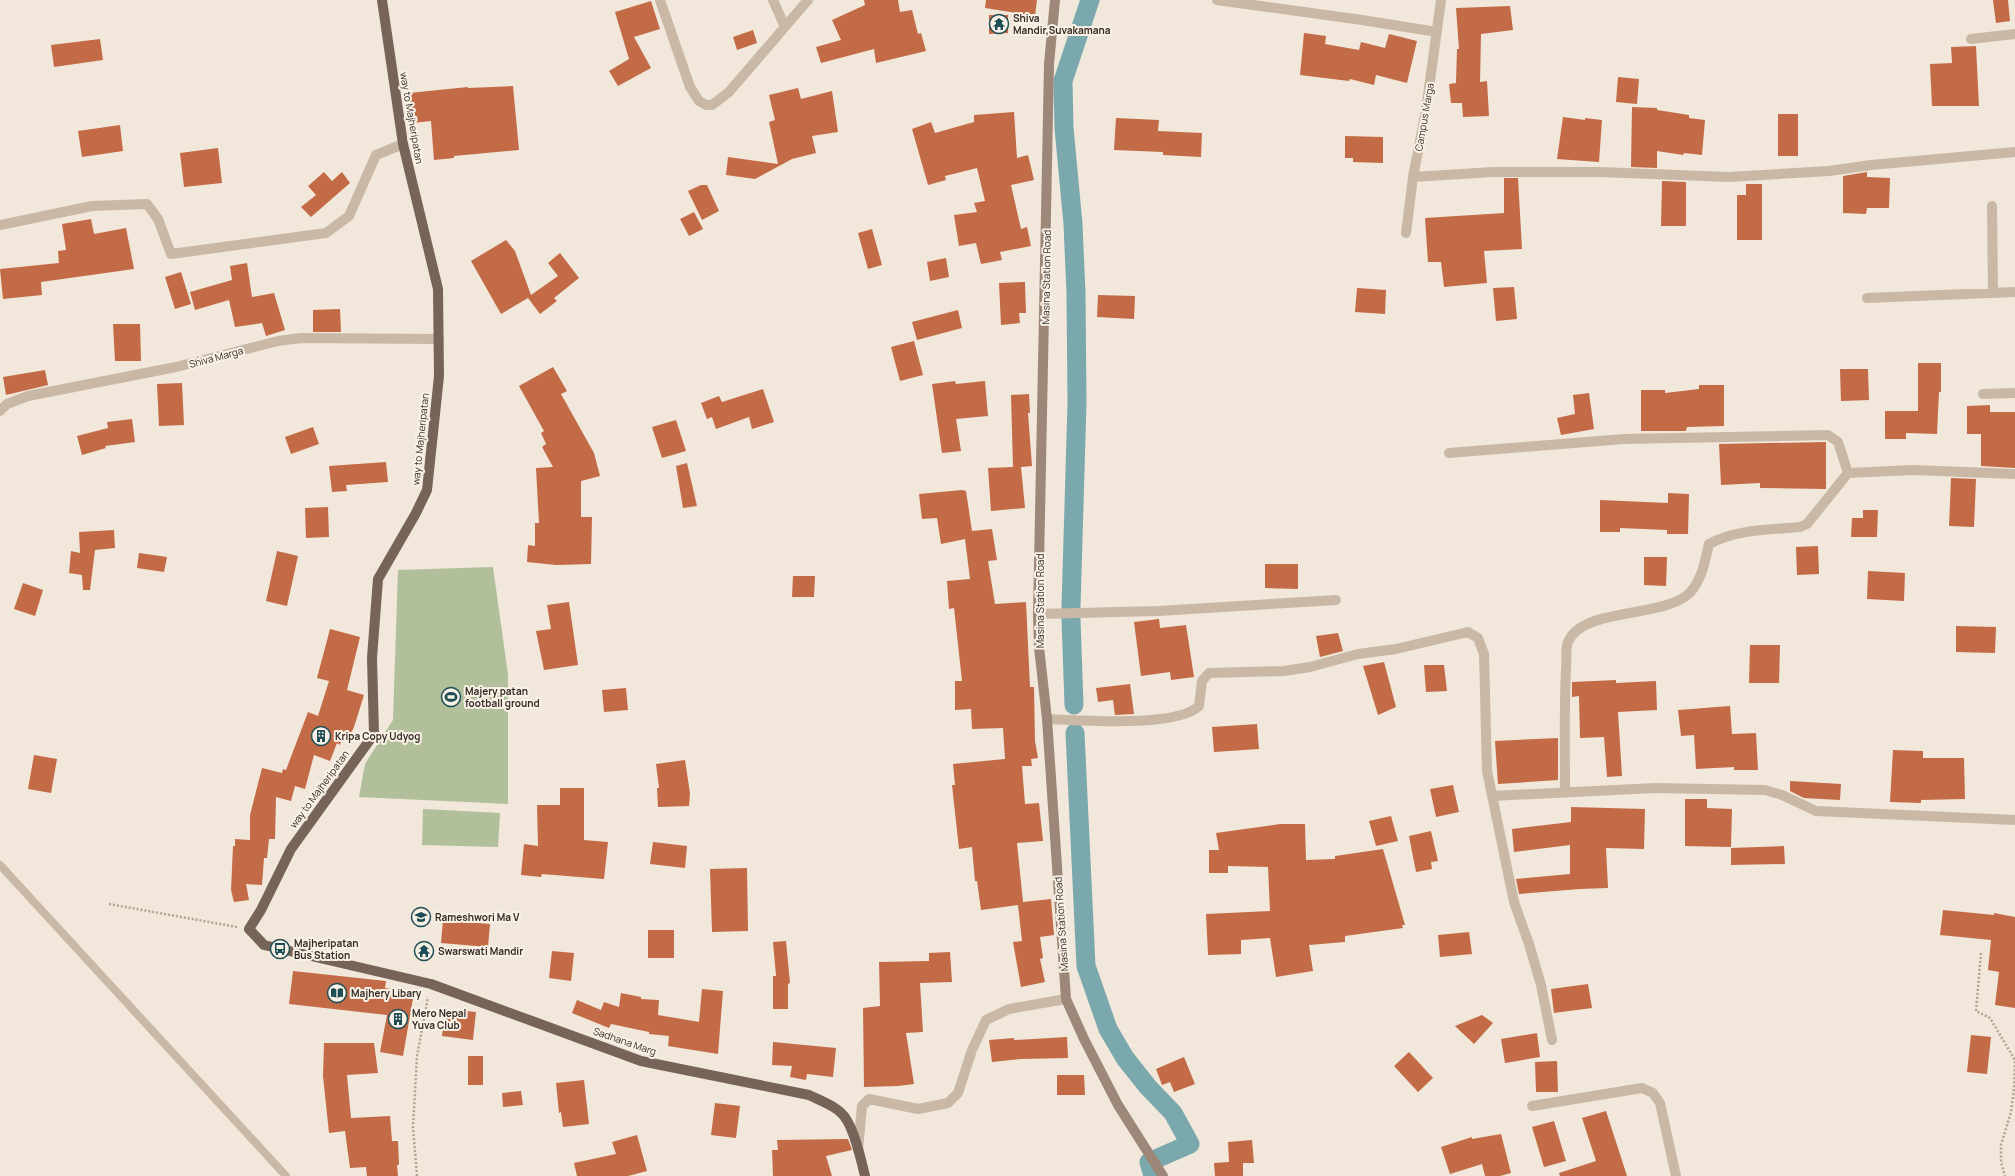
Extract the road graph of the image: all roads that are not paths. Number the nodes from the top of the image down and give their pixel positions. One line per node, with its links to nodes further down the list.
1 (382, 0): 12 (main road, way to Majheripatan)
2 (660, 0): 8 (street)
3 (773, 0): 8 (street)
4 (808, 0): 8 (street)
5 (1056, 0): 29 (street, Masina Station Road)
6 (1217, 0): 9 (street)
7 (1441, 0): 9 (street, Campus Marga)
8 (785, 27)
9 (1437, 32): 14 (street, Campus Marga)
10 (2015, 34): 11 (street)
11 (1971, 39)
12 (403, 144): 16 (street); 21 (main road, way to Majheripatan)
13 (2015, 152): 14 (street)
14 (1413, 177): 17 (street, Campus Marga)
15 (1992, 206): 19 (street)
16 (0, 225)
17 (1406, 233)
18 (2015, 292): 19 (street)
19 (1993, 293): 20 (street)
20 (1867, 298)
21 (439, 339): 24 (street, Shiva Marga); 35 (main road, way to Majheripatan)
22 (2015, 393): 23 (street)
23 (1983, 394)
24 (0, 412)
25 (1449, 453): 26 (street)
26 (1848, 473): 27 (street); 31 (street)
27 (2015, 474)
28 (1336, 600): 29 (street)
29 (1038, 614): 30 (street, Masina Station Road)
30 (1047, 719): 32 (street); 36 (street, Masina Station Road)
31 (1565, 791): 32 (street); 33 (street)
32 (1492, 796): 37 (street)
33 (2015, 820)
34 (0, 865): 40 (lane)
35 (338, 964): 39 (main road, Sadhana Marg)
36 (1066, 999): 39 (street); 42 (street, Masina Station Road)
37 (1552, 1040)
38 (1532, 1106): 43 (street)
39 (858, 1150): 41 (main road, Sadhana Marg)
40 (286, 1176)
41 (865, 1176)
42 (1163, 1176)
43 (1676, 1176)

